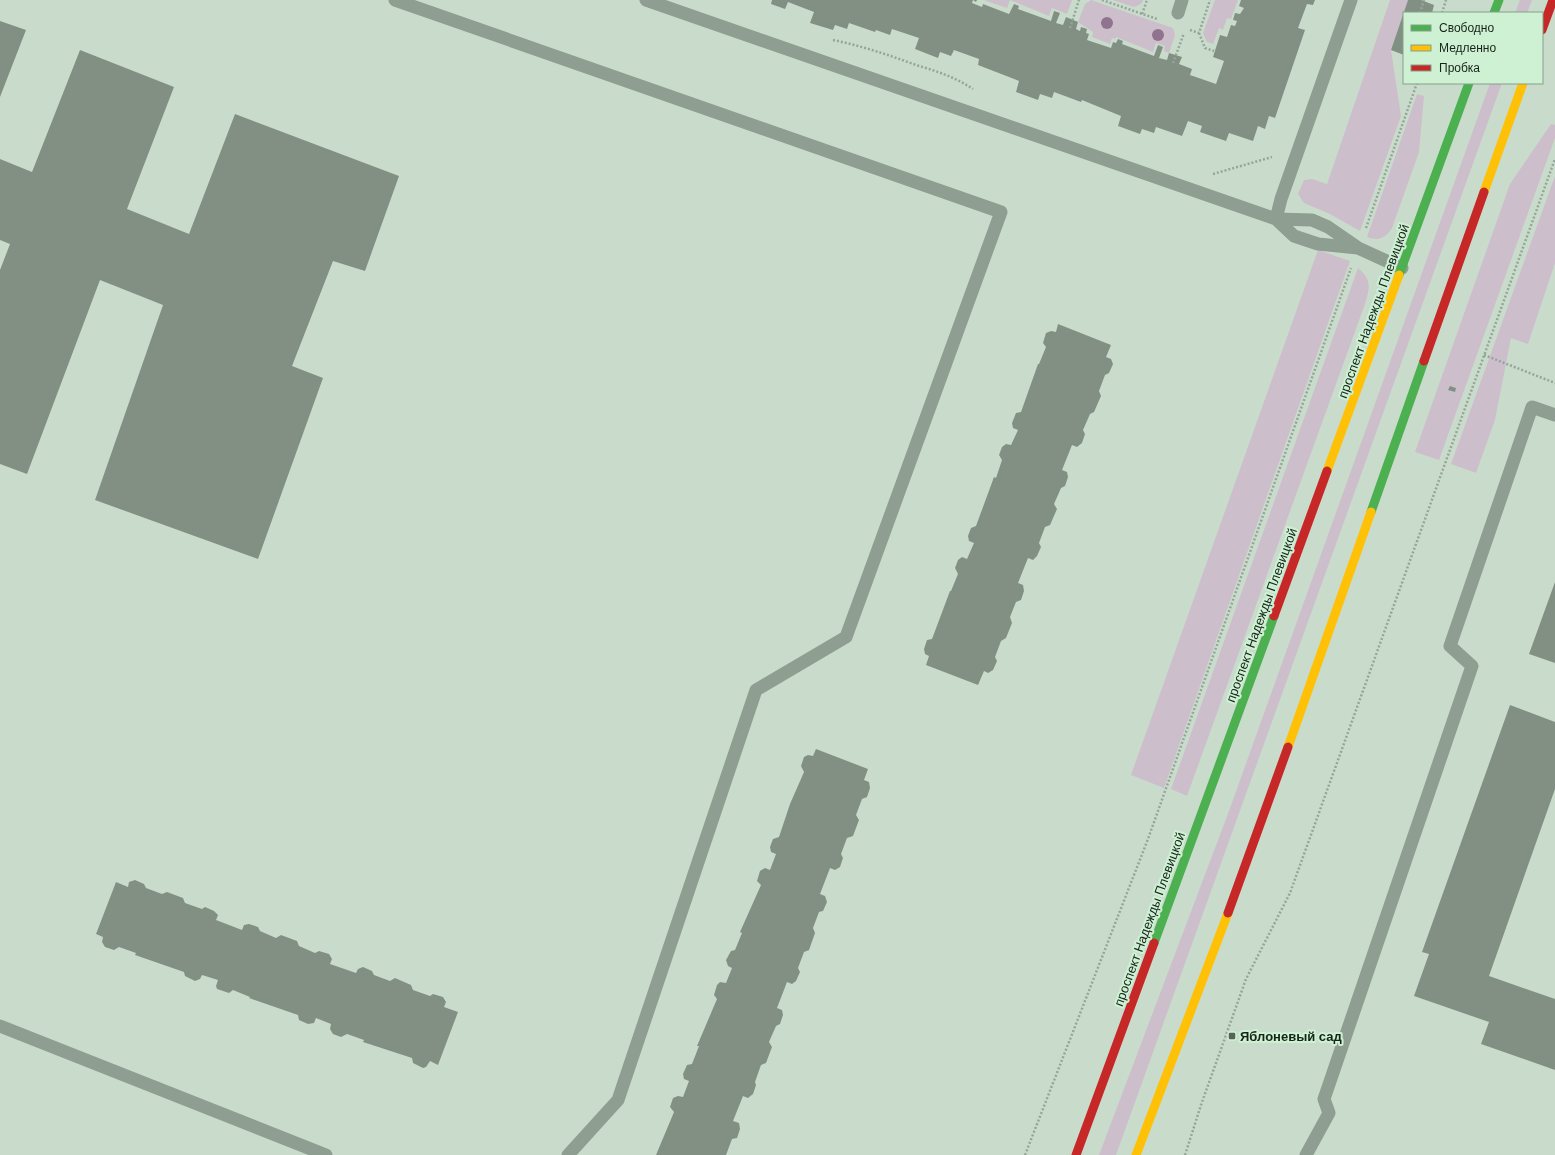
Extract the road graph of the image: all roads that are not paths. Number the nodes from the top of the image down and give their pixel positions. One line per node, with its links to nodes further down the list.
1 (395, 0): 18 (lane)
2 (646, 0): 12 (lane)
3 (1182, 0): 8 (lane)
4 (1351, 0): 12 (lane)
5 (1499, 0): 7 (main road)
6 (1552, 0): 9 (main road)
7 (1494, 12)
8 (1178, 13)
9 (1543, 27)
10 (1469, 84): 14 (main road, проспект Надежды Плевицкой)
11 (1523, 84): 20 (main road)
12 (1276, 219): 13 (lane); 13 (lane)
13 (1358, 248): 14 (lane)
14 (1402, 268): 19 (main road, проспект Надежды Плевицкой)
15 (1555, 415): 21 (lane)
16 (0, 1026): 17 (lane)
17 (326, 1155)
18 (568, 1155)
19 (1076, 1155)
20 (1136, 1155)
21 (1306, 1155)

